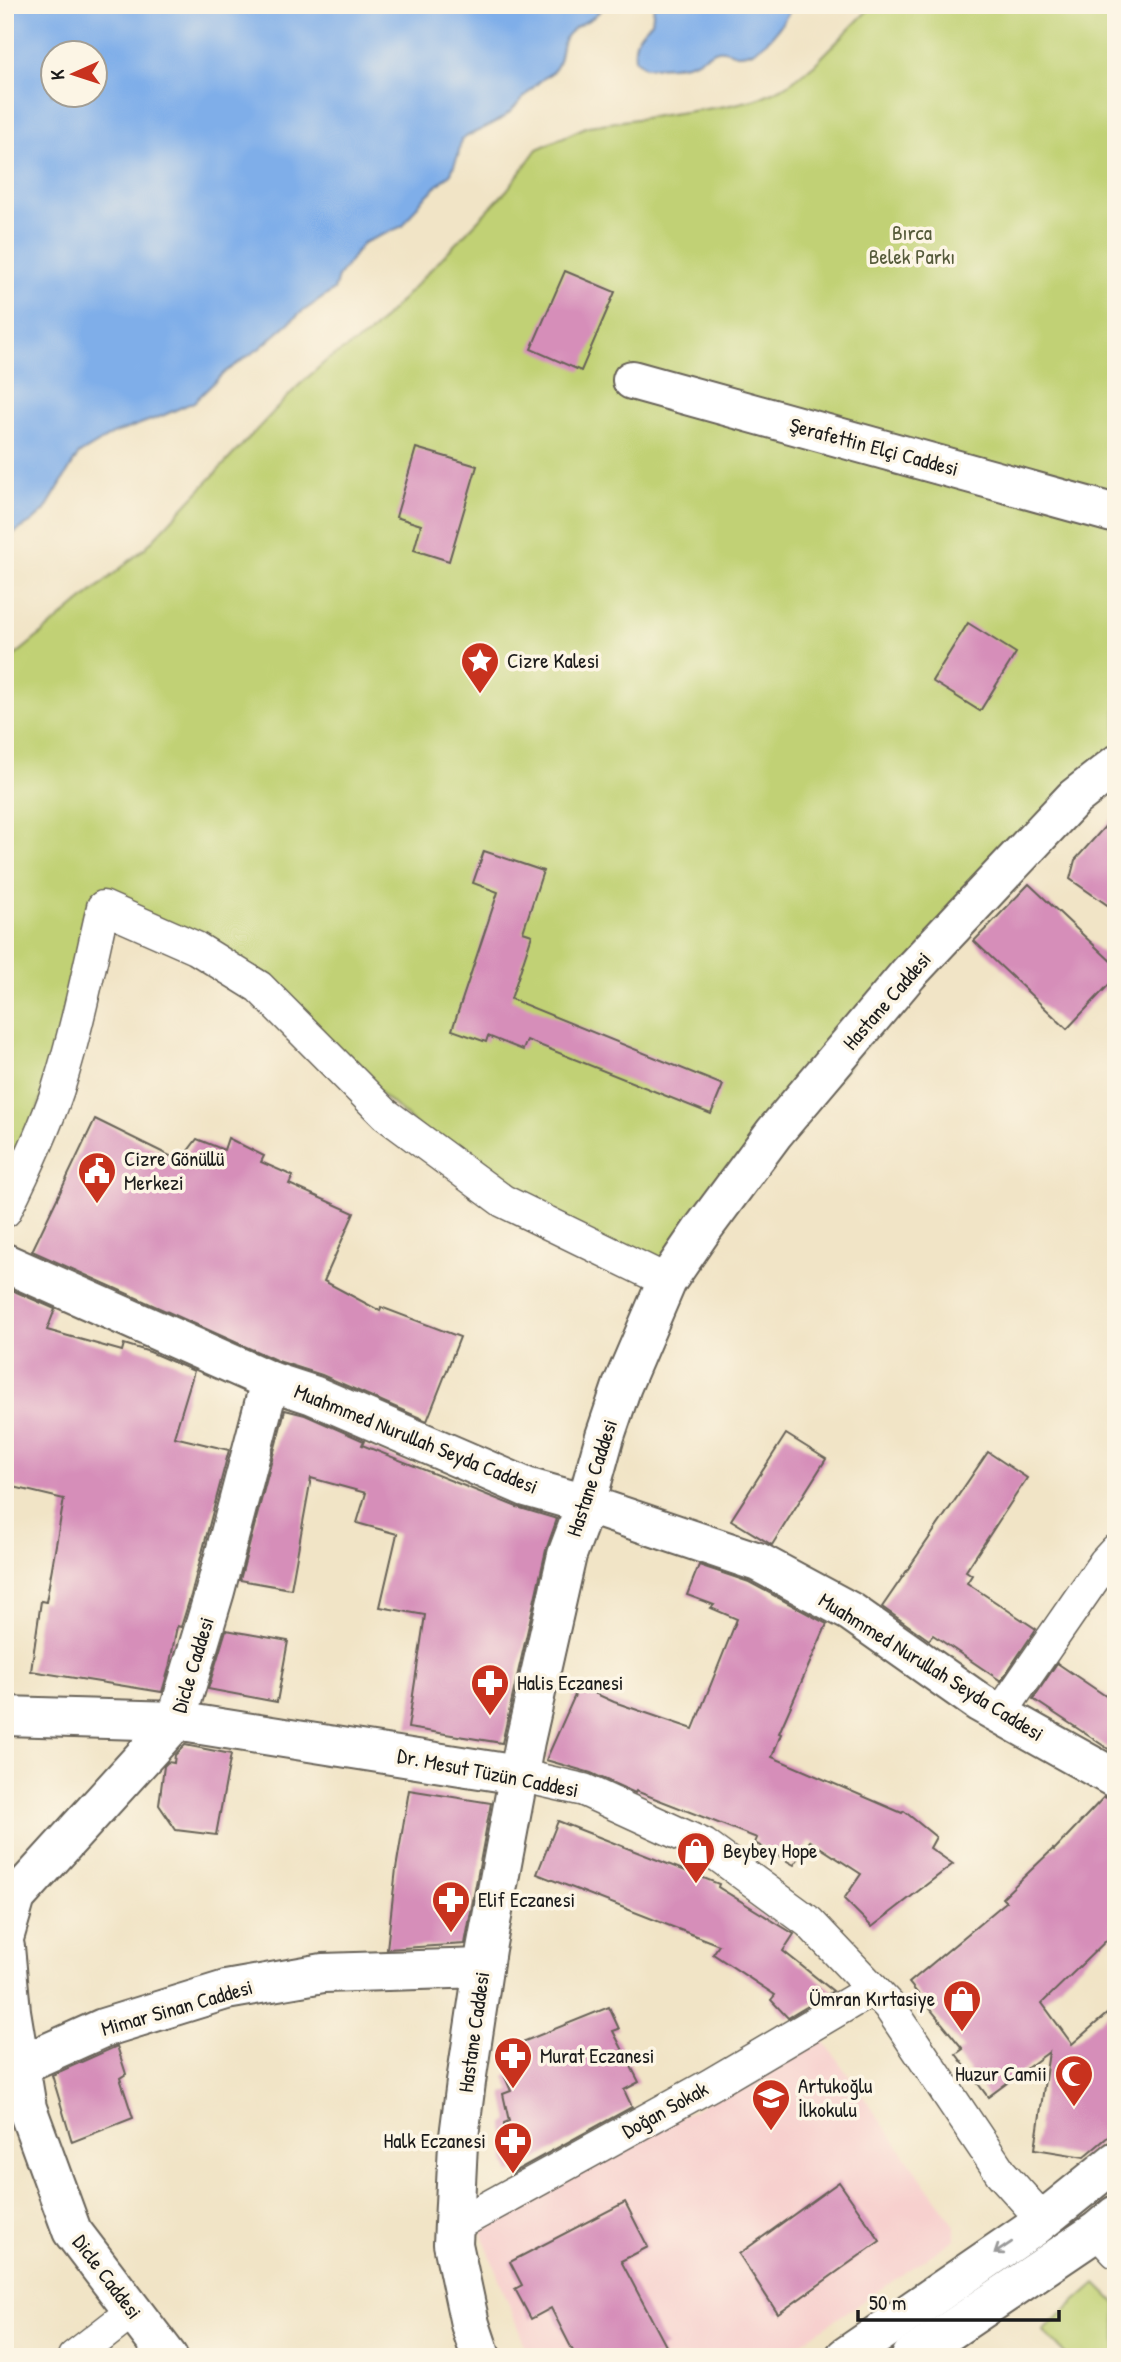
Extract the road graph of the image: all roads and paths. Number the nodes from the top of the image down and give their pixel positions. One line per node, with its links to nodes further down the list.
1 (632, 380): 2 (street, Şerafettin Elçi Caddesi)
2 (1116, 514)
3 (1116, 765): 6 (street, Hastane Caddesi)
4 (5, 1211): 6 (street)
5 (5, 1263): 7 (street, Muahmmed Nurullah Seyda Caddesi)
6 (667, 1281): 8 (street, Hastane Caddesi)
7 (270, 1381): 8 (street, Muahmmed Nurullah Seyda Caddesi); 12 (street, Dicle Caddesi)
8 (586, 1504): 10 (street, Muahmmed Nurullah Seyda Caddesi); 13 (street, Hastane Caddesi)
9 (1116, 1550): 10 (street)
10 (1000, 1714): 14 (street, Muahmmed Nurullah Seyda Caddesi)
11 (5, 1716): 12 (street, Dr. Mesut Tüzün Caddesi)
12 (176, 1721): 13 (street, Dr. Mesut Tüzün Caddesi); 15 (street, Dicle Caddesi)
13 (518, 1775): 17 (street, Hastane Caddesi); 18 (street, Dr. Mesut Tüzün Caddesi)
14 (1116, 1779)
15 (5, 1935)
16 (5, 1947): 19 (street, Dicle Caddesi)
17 (483, 1968): 19 (street, Mimar Sinan Caddesi); 22 (street, Hastane Caddesi)
18 (873, 1989): 21 (street, Dr. Mesut Tüzün Caddesi); 22 (street, Doğan Sokak)
19 (12, 2069): 24 (street, Dicle Caddesi)
20 (1116, 2161): 21 (street)
21 (1043, 2220): 23 (street); 28 (street, one-way to 28)
22 (454, 2226): 27 (street, Hastane Caddesi)
23 (1109, 2233): 29 (street)
24 (132, 2312): 25 (street); 26 (street, Dicle Caddesi)
25 (74, 2357)
26 (168, 2357)
27 (481, 2357)
28 (845, 2357)
29 (911, 2357)

